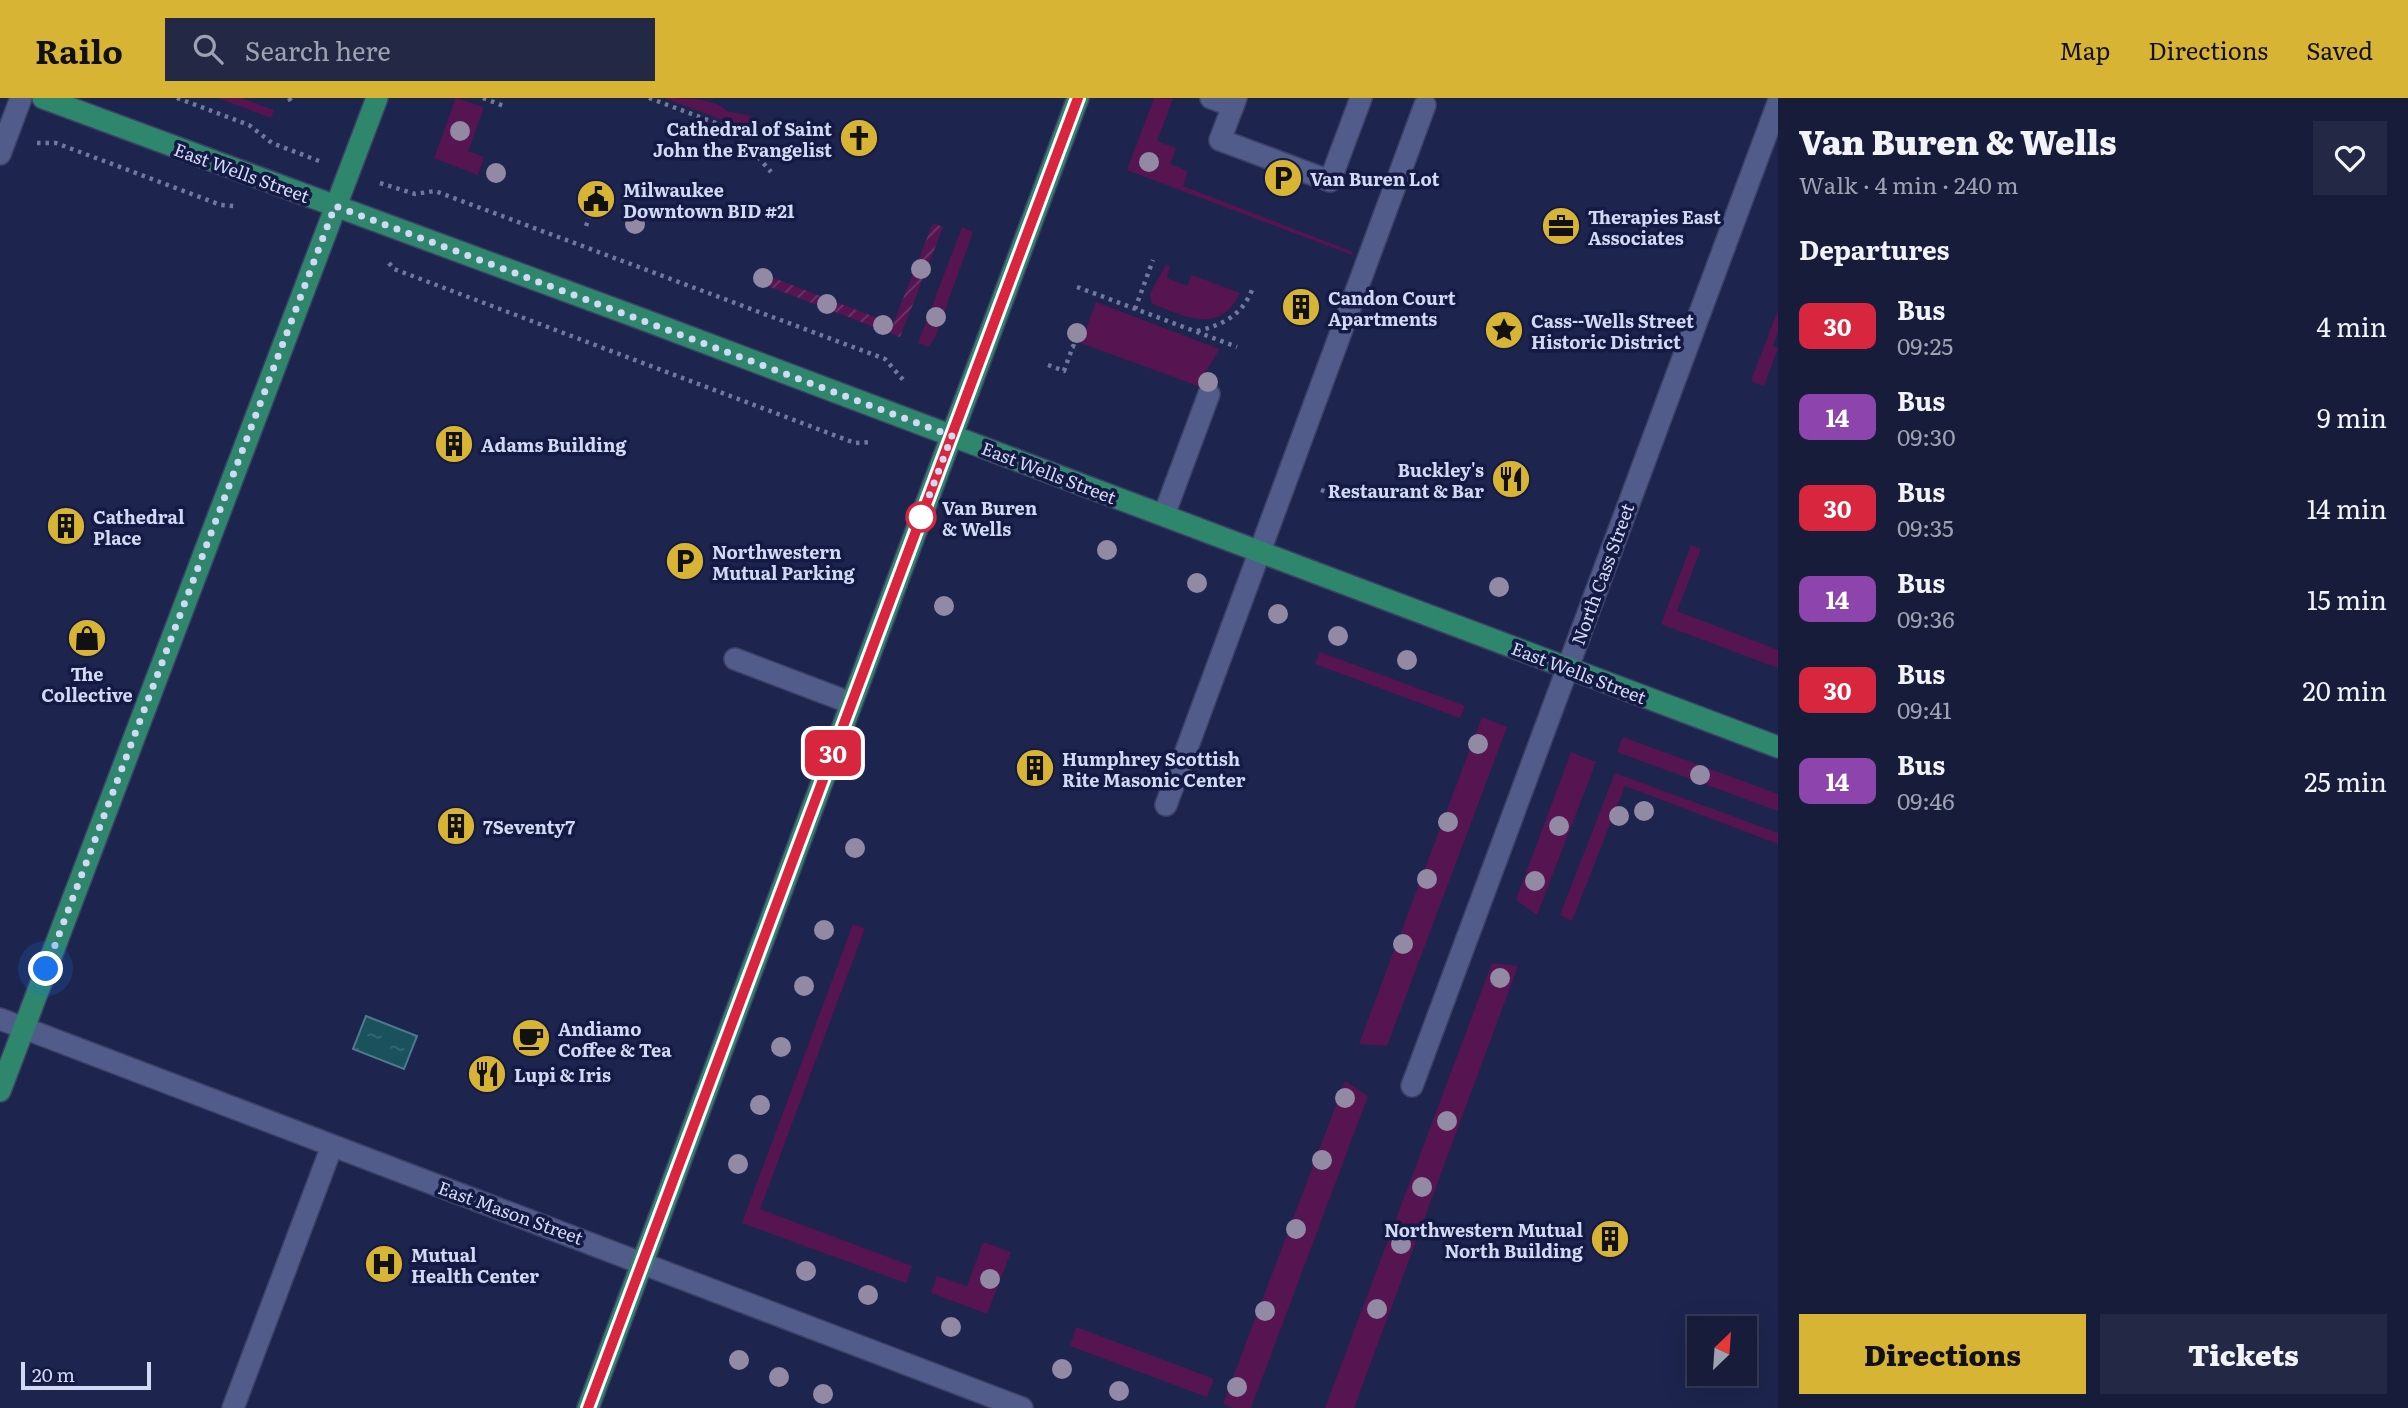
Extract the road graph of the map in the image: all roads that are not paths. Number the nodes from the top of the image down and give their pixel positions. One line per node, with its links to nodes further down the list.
1 (21, 98): 10 (street)
2 (43, 98): 11 (main road, East Wells Street)
3 (377, 98): 11 (main road)
4 (1078, 98): 13 (main road)
5 (1212, 98): 7 (street)
6 (1362, 98): 7 (street)
7 (1235, 102)
8 (1778, 103): 17 (street, North Cass Street)
9 (1424, 104): 15 (street)
10 (0, 154)
11 (335, 206): 13 (main road, East Wells Street); 22 (main road)
12 (1209, 394): 14 (street)
13 (952, 436): 14 (main road, East Wells Street); 18 (main road)
14 (1164, 515): 15 (main road, East Wells Street)
15 (1258, 551): 17 (main road, East Wells Street); 20 (street)
16 (735, 659): 18 (street)
17 (1567, 668): 19 (main road, East Wells Street); 23 (street, North Cass Street)
18 (851, 703): 26 (main road)
19 (1778, 747)
20 (1166, 805)
21 (0, 1019): 22 (street, East Mason Street)
22 (24, 1028): 24 (main road); 25 (street, East Mason Street)
23 (1412, 1086)
24 (0, 1091)
25 (332, 1146): 26 (street, East Mason Street); 27 (street)
26 (643, 1263): 28 (main road); 29 (street, East Mason Street)
27 (233, 1408)
28 (588, 1408)
29 (1021, 1408)

